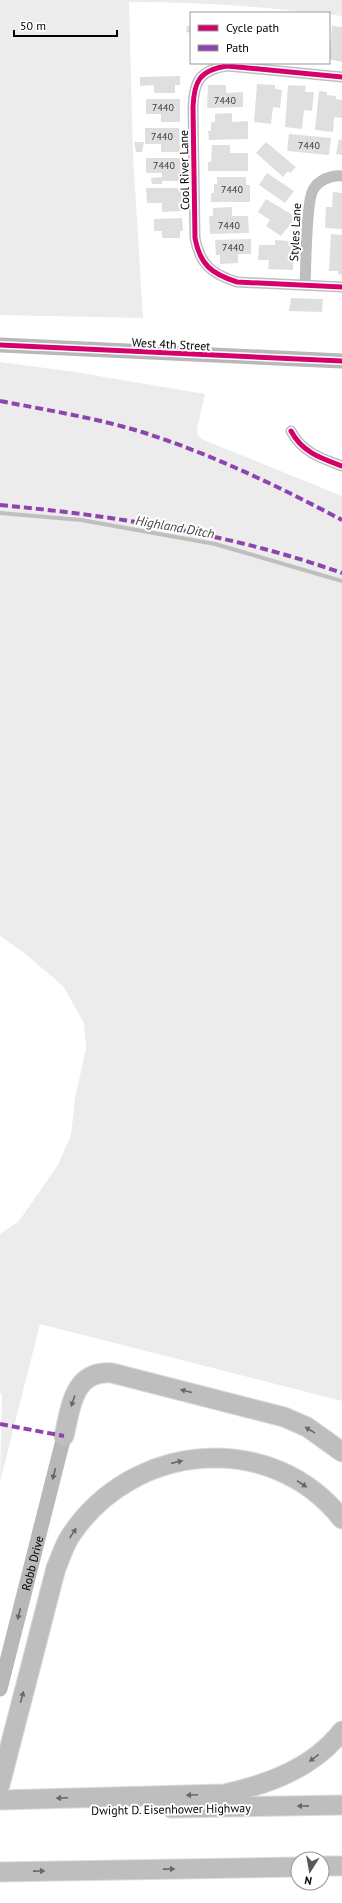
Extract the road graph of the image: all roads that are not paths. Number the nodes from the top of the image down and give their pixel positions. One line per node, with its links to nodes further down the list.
1 (342, 77): 3 (street, Cool River Lane)
2 (342, 176): 3 (street, Styles Lane)
3 (305, 285): 4 (street, Cool River Lane)
4 (342, 287)
5 (0, 345): 6 (main road, West 4th Street)
6 (342, 361)
7 (291, 431): 8 (street)
8 (342, 466)
9 (64, 1436): 10 (highway, one-way to 9); 12 (main road, Robb Drive, one-way to 12)
10 (342, 1452)
11 (342, 1519): 14 (highway, one-way to 11)
12 (0, 1689)
13 (342, 1731): 15 (highway, one-way to 15)
14 (0, 1785)
15 (0, 1800)
16 (342, 1805): 17 (highway, Dwight D. Eisenhower Highway, one-way to 17)
17 (0, 1813)
18 (330, 1866): 19 (highway)
19 (342, 1866)
20 (290, 1867): 21 (highway, one-way to 20)
21 (0, 1872)

